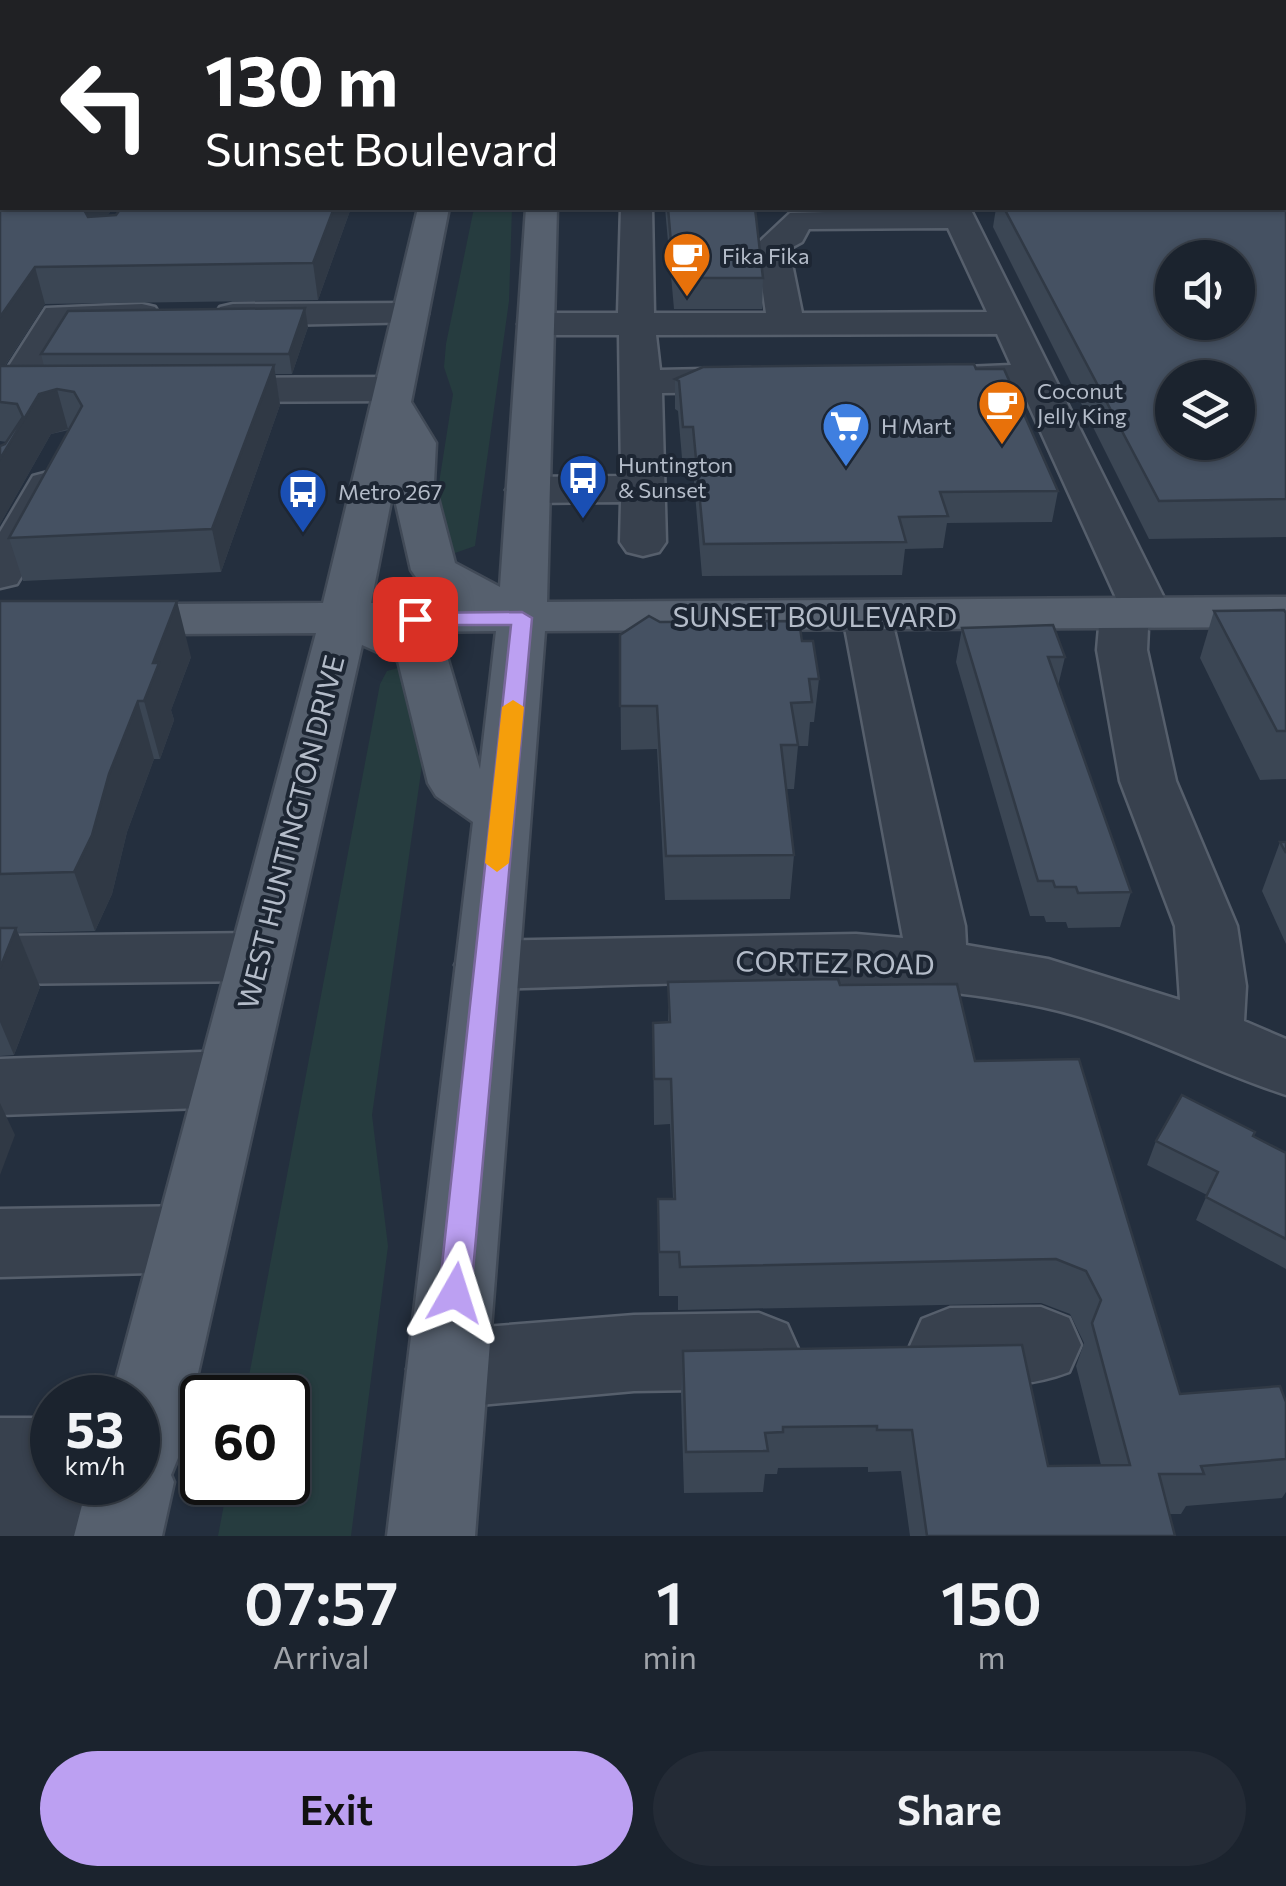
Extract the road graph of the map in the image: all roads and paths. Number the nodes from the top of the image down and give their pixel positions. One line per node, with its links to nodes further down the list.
1 (433, 210): 5 (main road, WEST HUNTINGTON DRIVE)
2 (542, 210): 8 (main road)
3 (636, 210): 9 (street)
4 (957, 212): 6 (street); 7 (street)
5 (404, 291): 15 (street); 16 (main road, WEST HUNTINGTON DRIVE)
6 (786, 323): 7 (street); 9 (street)
7 (1010, 323): 10 (street)
8 (536, 324): 9 (street); 19 (main road)
9 (637, 324): 13 (street)
10 (1036, 376): 11 (street); 23 (street)
11 (894, 378)
12 (780, 380): 13 (street)
13 (642, 382): 18 (street)
14 (167, 390): 16 (street)
15 (92, 391)
16 (393, 394): 25 (main road); 26 (main road, WEST HUNTINGTON DRIVE)
17 (70, 445): 21 (street)
18 (642, 489): 19 (street); 20 (street)
19 (528, 490): 25 (main road)
20 (642, 542)
21 (0, 574)
22 (1286, 612): 23 (main road, SUNSET BOULEVARD)
23 (1136, 615): 24 (main road, SUNSET BOULEVARD); 33 (street)
24 (867, 617): 25 (main road, SUNSET BOULEVARD); 31 (street)
25 (522, 618): 26 (main road, SUNSET BOULEVARD); 28 (main road)
26 (344, 619): 27 (main road, SUNSET BOULEVARD); 28 (main road); 29 (main road, WEST HUNTINGTON DRIVE)
27 (0, 620)
28 (502, 814): 32 (main road)
29 (260, 957): 30 (street); 35 (main road, WEST HUNTINGTON DRIVE)
30 (0, 960)
31 (935, 964): 32 (street, CORTEZ ROAD); 33 (street, CORTEZ ROAD)
32 (488, 965): 40 (main road)
33 (1210, 1035): 34 (street, CORTEZ ROAD)
34 (1286, 1068)
35 (230, 1079): 36 (street); 37 (main road, WEST HUNTINGTON DRIVE)
36 (0, 1087)
37 (191, 1240): 38 (street); 41 (main road, WEST HUNTINGTON DRIVE)
38 (0, 1243)
39 (1040, 1344): 40 (street)
40 (447, 1370): 46 (main road)
41 (158, 1375)
42 (0, 1460): 43 (street)
43 (30, 1460)
44 (83, 1505): 45 (street)
45 (0, 1518)
46 (431, 1536)

